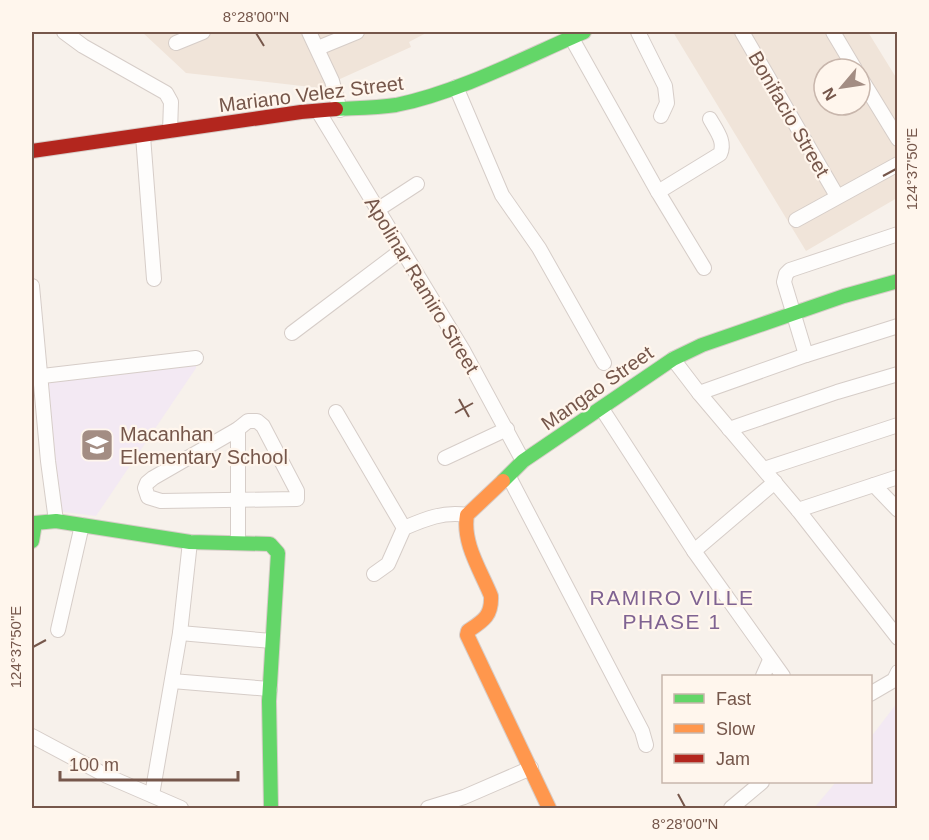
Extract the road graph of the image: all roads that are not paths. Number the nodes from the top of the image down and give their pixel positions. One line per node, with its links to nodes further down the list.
1 (64, 32): 18 (street)
2 (203, 32): 9 (street)
3 (309, 32): 10 (street)
4 (357, 32): 10 (street)
5 (638, 32): 16 (street)
6 (742, 32): 25 (street, Bonifacio Street)
7 (833, 32): 11 (street)
8 (576, 34): 12 (street, Mariano Velez Street); 24 (street)
9 (177, 43)
10 (318, 48): 14 (street)
11 (848, 57)
12 (456, 87): 14 (street, Mariano Velez Street); 40 (street)
13 (872, 97): 20 (street)
14 (340, 110): 15 (street, Mariano Velez Street)
15 (318, 111): 18 (street, Mariano Velez Street); 26 (street, Apolinar Ramiro Street)
16 (661, 117)
17 (710, 119): 24 (street)
18 (170, 131): 19 (street, Mariano Velez Street)
19 (143, 136): 21 (street, Mariano Velez Street); 31 (street)
20 (897, 139)
21 (32, 152)
22 (897, 164): 25 (street)
23 (417, 184): 26 (street)
24 (658, 192): 30 (street)
25 (837, 196): 27 (street)
26 (377, 210): 29 (street, Apolinar Ramiro Street)
27 (796, 220)
28 (897, 234): 34 (street)
29 (402, 250): 36 (street); 48 (street, Apolinar Ramiro Street)
30 (704, 268)
31 (154, 279)
32 (897, 280): 34 (street, Mangao Street)
33 (32, 286): 42 (street)
34 (793, 314): 37 (street); 39 (street, Mangao Street)
35 (897, 326): 37 (street)
36 (292, 333)
37 (806, 355): 43 (street)
38 (196, 358): 42 (street)
39 (673, 359): 43 (street); 44 (street, Mangao Street)
40 (604, 363)
41 (897, 374): 49 (street)
42 (36, 377): 61 (street)
43 (699, 393): 49 (street)
44 (602, 409): 51 (street, Mangao Street); 67 (street)
45 (336, 412): 63 (street)
46 (897, 425): 52 (street)
47 (238, 429): 57 (street); 57 (street); 57 (street)
48 (507, 429): 50 (street); 51 (street, Apolinar Ramiro Street)
49 (729, 429): 52 (street)
50 (445, 458)
51 (523, 461): 53 (street, Mangao Street)
52 (764, 469): 55 (street)
53 (509, 477): 60 (street, Mangao Street); 81 (street)
54 (897, 477): 56 (street)
55 (775, 482): 58 (street); 67 (street)
56 (874, 485): 58 (street); 59 (street)
57 (239, 500): 66 (street)
58 (798, 510): 71 (street)
59 (897, 510)
60 (467, 515): 63 (street); 82 (street)
61 (56, 521): 62 (street); 64 (street)
62 (82, 525): 65 (street); 69 (street)
63 (404, 528): 68 (street)
64 (32, 541)
65 (190, 542): 66 (street); 70 (street)
66 (238, 542): 72 (street)
67 (694, 551): 73 (street)
68 (374, 574)
69 (58, 630)
70 (180, 633): 72 (street); 77 (street)
71 (897, 638)
72 (272, 641): 78 (street)
73 (770, 660): 75 (street); 76 (street)
74 (897, 672): 79 (street)
75 (763, 675)
76 (782, 675)
77 (172, 681): 78 (street); 84 (street)
78 (270, 689): 86 (street)
79 (872, 693)
80 (32, 736): 84 (street)
81 (646, 745)
82 (531, 768): 87 (street); 88 (street)
83 (761, 783): 89 (street)
84 (152, 795): 85 (street)
85 (181, 808)
86 (271, 808)
87 (428, 808)
88 (549, 808)
89 (731, 808)

